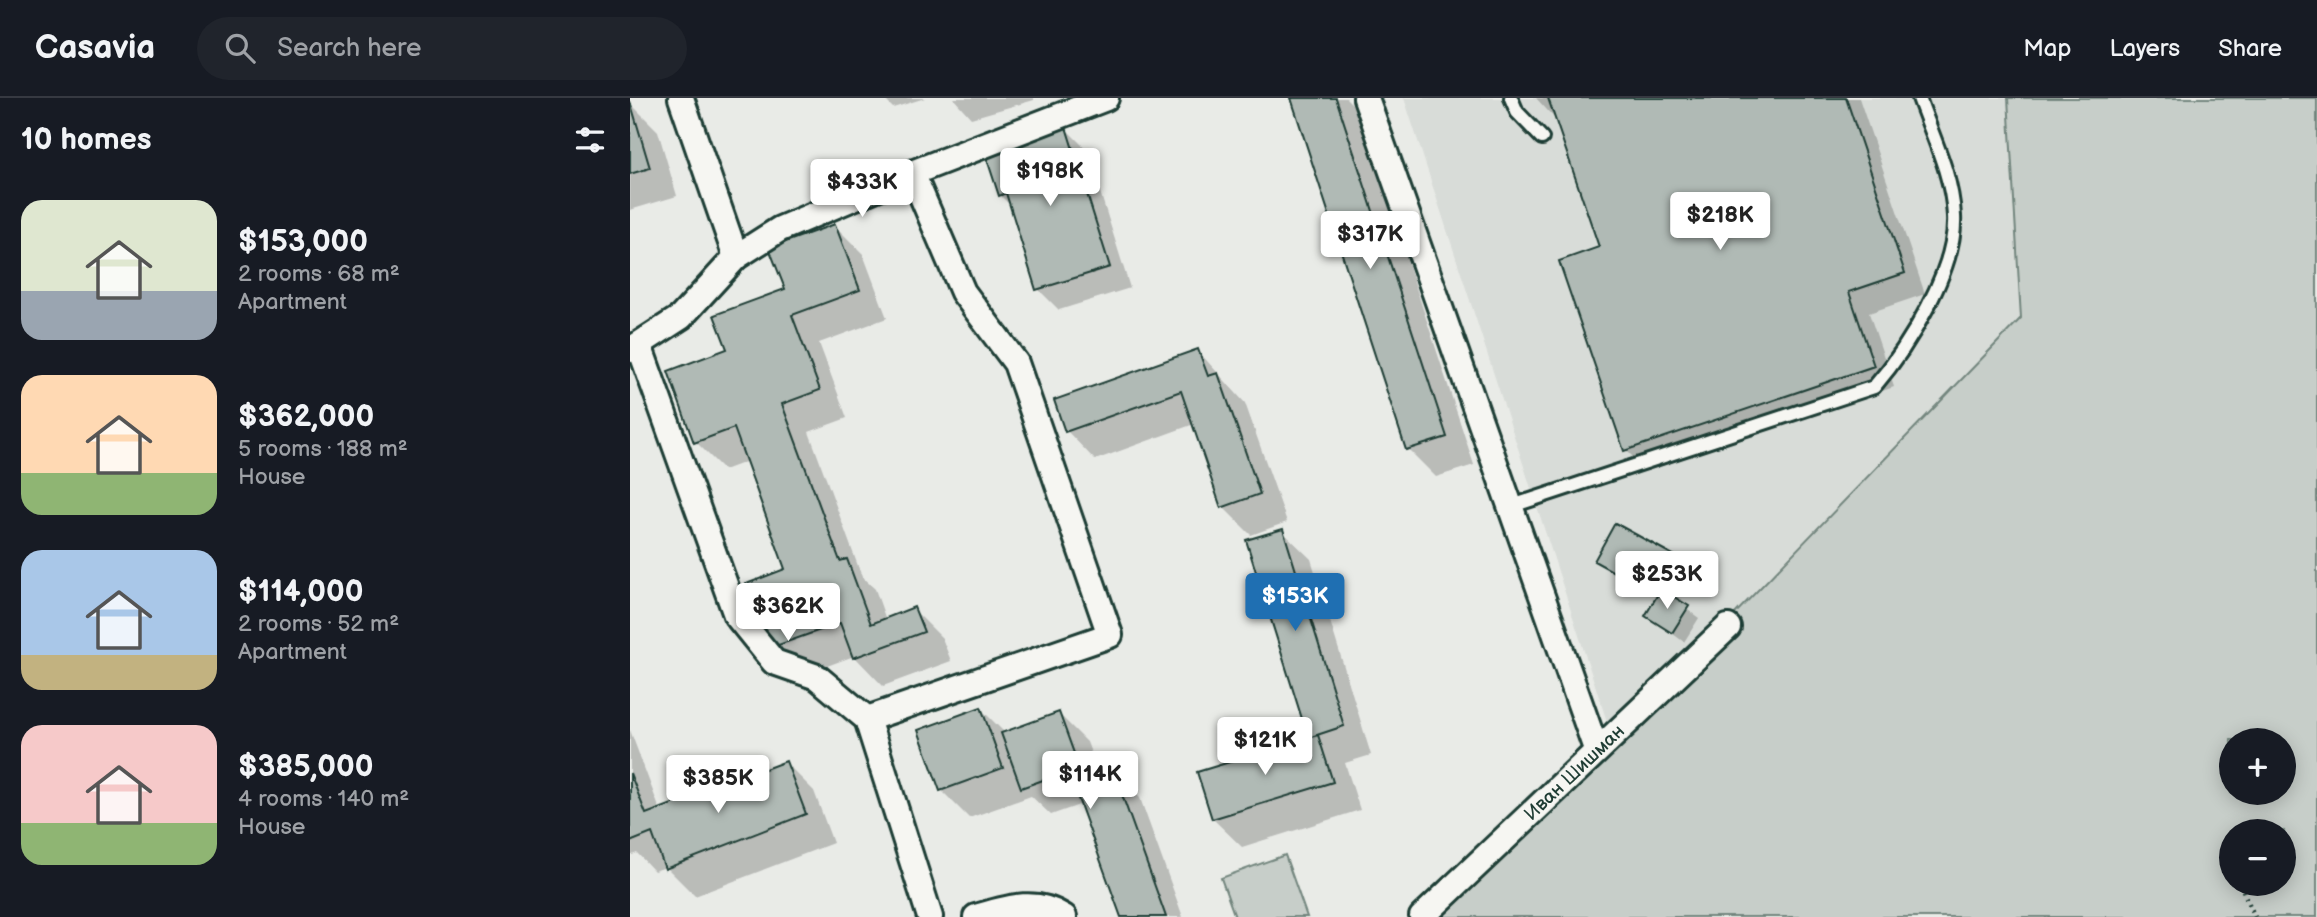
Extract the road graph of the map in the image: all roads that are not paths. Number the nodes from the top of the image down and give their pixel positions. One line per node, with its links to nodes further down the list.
1 (681, 98): 8 (street)
2 (1106, 98): 7 (street)
3 (1366, 98): 10 (street)
4 (1511, 98): 6 (lane)
5 (1919, 98): 10 (lane)
6 (1542, 138)
7 (912, 173): 8 (street); 12 (street)
8 (736, 257): 9 (street)
9 (635, 348): 12 (street)
10 (1509, 507): 13 (street)
11 (1728, 627): 13 (street, Иван Шишман)
12 (867, 719): 14 (street)
13 (1596, 749): 17 (street, Иван Шишман)
14 (930, 917)
15 (976, 917): 16 (street)
16 (1064, 917)
17 (1422, 917)

